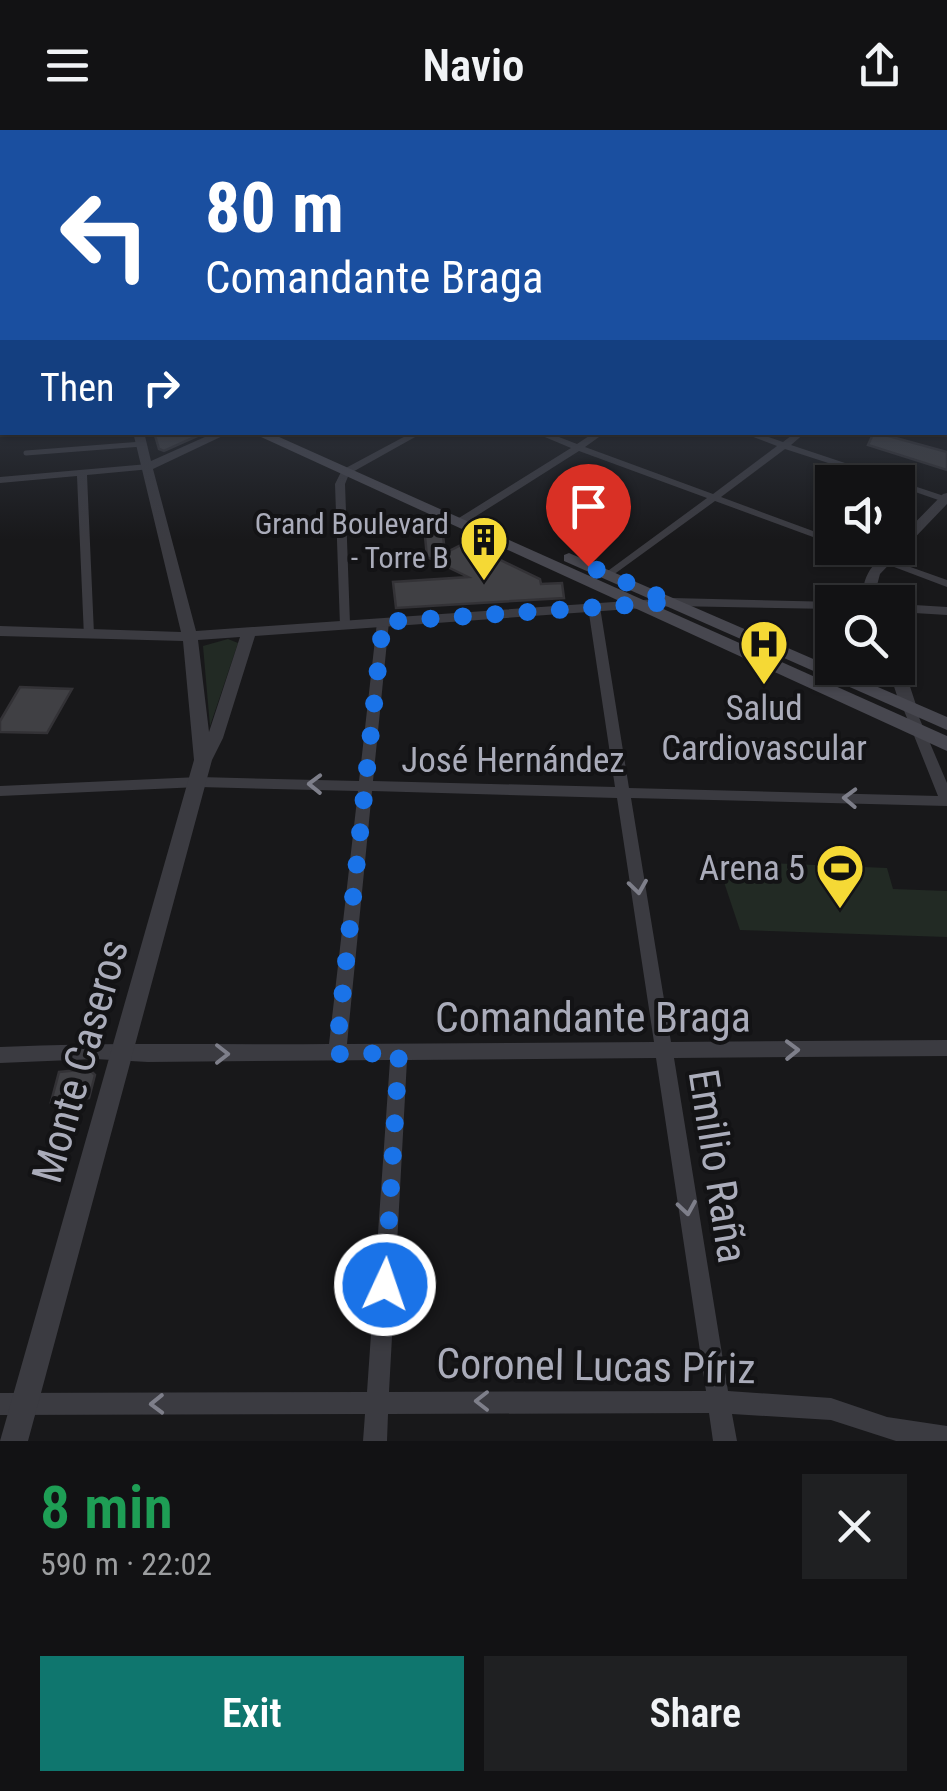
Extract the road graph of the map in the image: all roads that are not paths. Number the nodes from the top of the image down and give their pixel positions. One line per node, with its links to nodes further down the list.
1 (219, 435): 14 (street)
2 (264, 435): 15 (main road)
3 (292, 435): 15 (main road)
4 (414, 435): 15 (street)
5 (546, 435): 11 (street)
6 (597, 435): 11 (street)
7 (753, 435): 10 (street)
8 (798, 435): 10 (street)
9 (140, 438): 12 (lane); 14 (street, Monte Caseros)
10 (785, 446): 13 (street); 19 (street)
11 (578, 447): 19 (street); 21 (street)
12 (26, 453)
13 (842, 465)
14 (148, 466): 16 (street); 40 (street, Monte Caseros)
15 (352, 468): 21 (main road); 35 (street)
16 (82, 474): 17 (street); 39 (street)
17 (0, 480)
18 (915, 489): 20 (street)
19 (715, 498): 23 (street); 26 (street)
20 (946, 498): 22 (street)
21 (465, 518): 24 (main road); 26 (main road)
22 (915, 531)
23 (815, 535)
24 (509, 546): 28 (main road); 29 (main road)
25 (897, 565): 27 (street)
26 (609, 575): 28 (main road)
27 (947, 584)
28 (672, 602): 29 (street); 30 (street); 38 (main road)
29 (639, 604): 31 (street); 38 (main road); 41 (main road)
30 (815, 606)
31 (594, 607): 34 (street); 51 (street, Emilio Raña)
32 (915, 609): 33 (street)
33 (947, 611)
34 (383, 622): 35 (street); 50 (street)
35 (344, 624): 37 (street)
36 (0, 631): 39 (street)
37 (249, 631): 40 (street); 48 (street, Monte Caseros)
38 (739, 633): 41 (main road)
39 (88, 634): 40 (street)
40 (190, 635): 48 (street, Monte Caseros)
41 (759, 650): 42 (main road); 44 (main road)
42 (800, 678): 44 (main road); 46 (main road)
43 (902, 685): 44 (street)
44 (909, 708): 45 (main road); 46 (street)
45 (947, 724)
46 (917, 731): 47 (main road); 53 (street)
47 (947, 744)
48 (203, 760): 49 (street, Monte Caseros)
49 (199, 782): 50 (street, José Hernández, one-way to 49); 52 (street, José Hernández); 56 (street, Monte Caseros)
50 (365, 786): 51 (street, José Hernández); 58 (street)
51 (624, 790): 53 (street, José Hernández, one-way to 51); 55 (street, Emilio Raña, one-way to 55)
52 (0, 791)
53 (947, 800)
54 (947, 1048): 55 (street, Comandante Braga, one-way to 54)
55 (662, 1052): 57 (street, Comandante Braga); 61 (street, Emilio Raña, one-way to 61)
56 (124, 1053): 58 (street, Comandante Braga, one-way to 58); 59 (street, Comandante Braga); 62 (street, Monte Caseros)
57 (399, 1053): 58 (street, Comandante Braga); 60 (street)
58 (336, 1054)
59 (0, 1055)
60 (378, 1401): 61 (street, Coronel Lucas Píriz, one-way to 60); 62 (street, Coronel Lucas Píriz, one-way to 62); 65 (street)
61 (719, 1402): 63 (street, Coronel Lucas Píriz); 66 (street, Emilio Raña)
62 (12, 1404): 64 (street, Monte Caseros)
63 (947, 1438)
64 (13, 1441)
65 (375, 1441)
66 (725, 1441)

